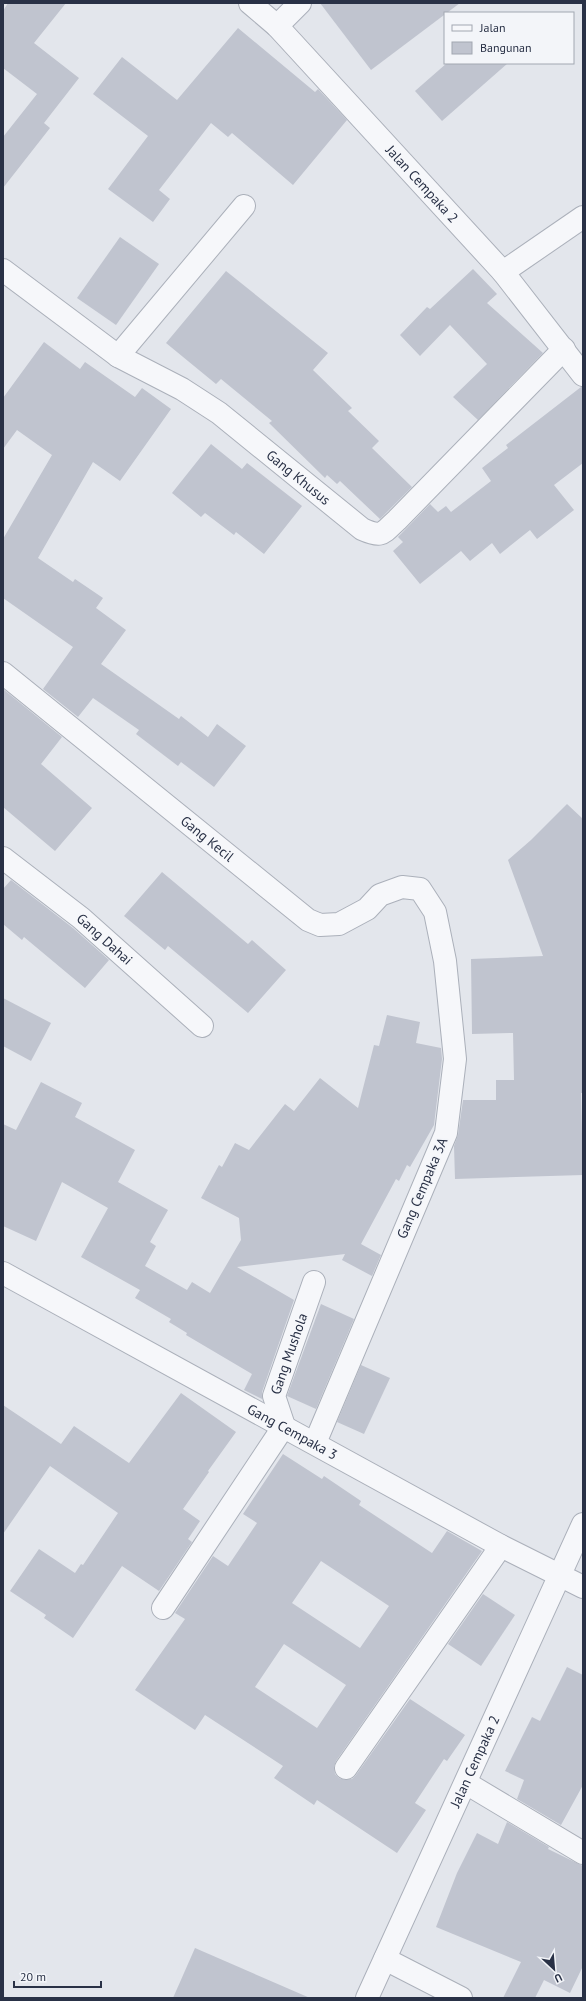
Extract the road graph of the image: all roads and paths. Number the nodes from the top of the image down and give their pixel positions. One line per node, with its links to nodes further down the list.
1 (250, 3): 3 (street, Jalan Cempaka 2)
2 (300, 3): 3 (street)
3 (277, 26): 7 (street, Jalan Cempaka 2)
4 (244, 206): 9 (street)
5 (583, 217): 7 (street)
6 (3, 270): 9 (street, Gang Khusus)
7 (503, 272): 8 (street, Jalan Cempaka 2)
8 (564, 349): 9 (street, Gang Khusus); 10 (street, Jalan Cempaka 2)
9 (118, 356)
10 (583, 375)
11 (3, 673): 13 (street, Gang Kecil)
12 (3, 858): 14 (street, Gang Dahai)
13 (426, 896): 18 (street, Gang Cempaka 3A)
14 (202, 1026)
15 (3, 1273): 17 (street, Gang Cempaka 3)
16 (314, 1282): 17 (street, Gang Mushola)
17 (284, 1426): 18 (street, Gang Cempaka 3); 23 (street)
18 (315, 1443): 20 (street, Gang Cempaka 3)
19 (583, 1524): 21 (street, Jalan Cempaka 2)
20 (501, 1546): 21 (street, Gang Cempaka 3); 24 (street)
21 (558, 1575): 22 (street, Gang Cempaka 3); 25 (street, Jalan Cempaka 2)
22 (583, 1587)
23 (162, 1608)
24 (346, 1768)
25 (466, 1783): 26 (street); 27 (street, Jalan Cempaka 2)
26 (583, 1853)
27 (385, 1959): 28 (street, Jalan Cempaka 2); 29 (street)
28 (367, 1998)
29 (461, 1998)

